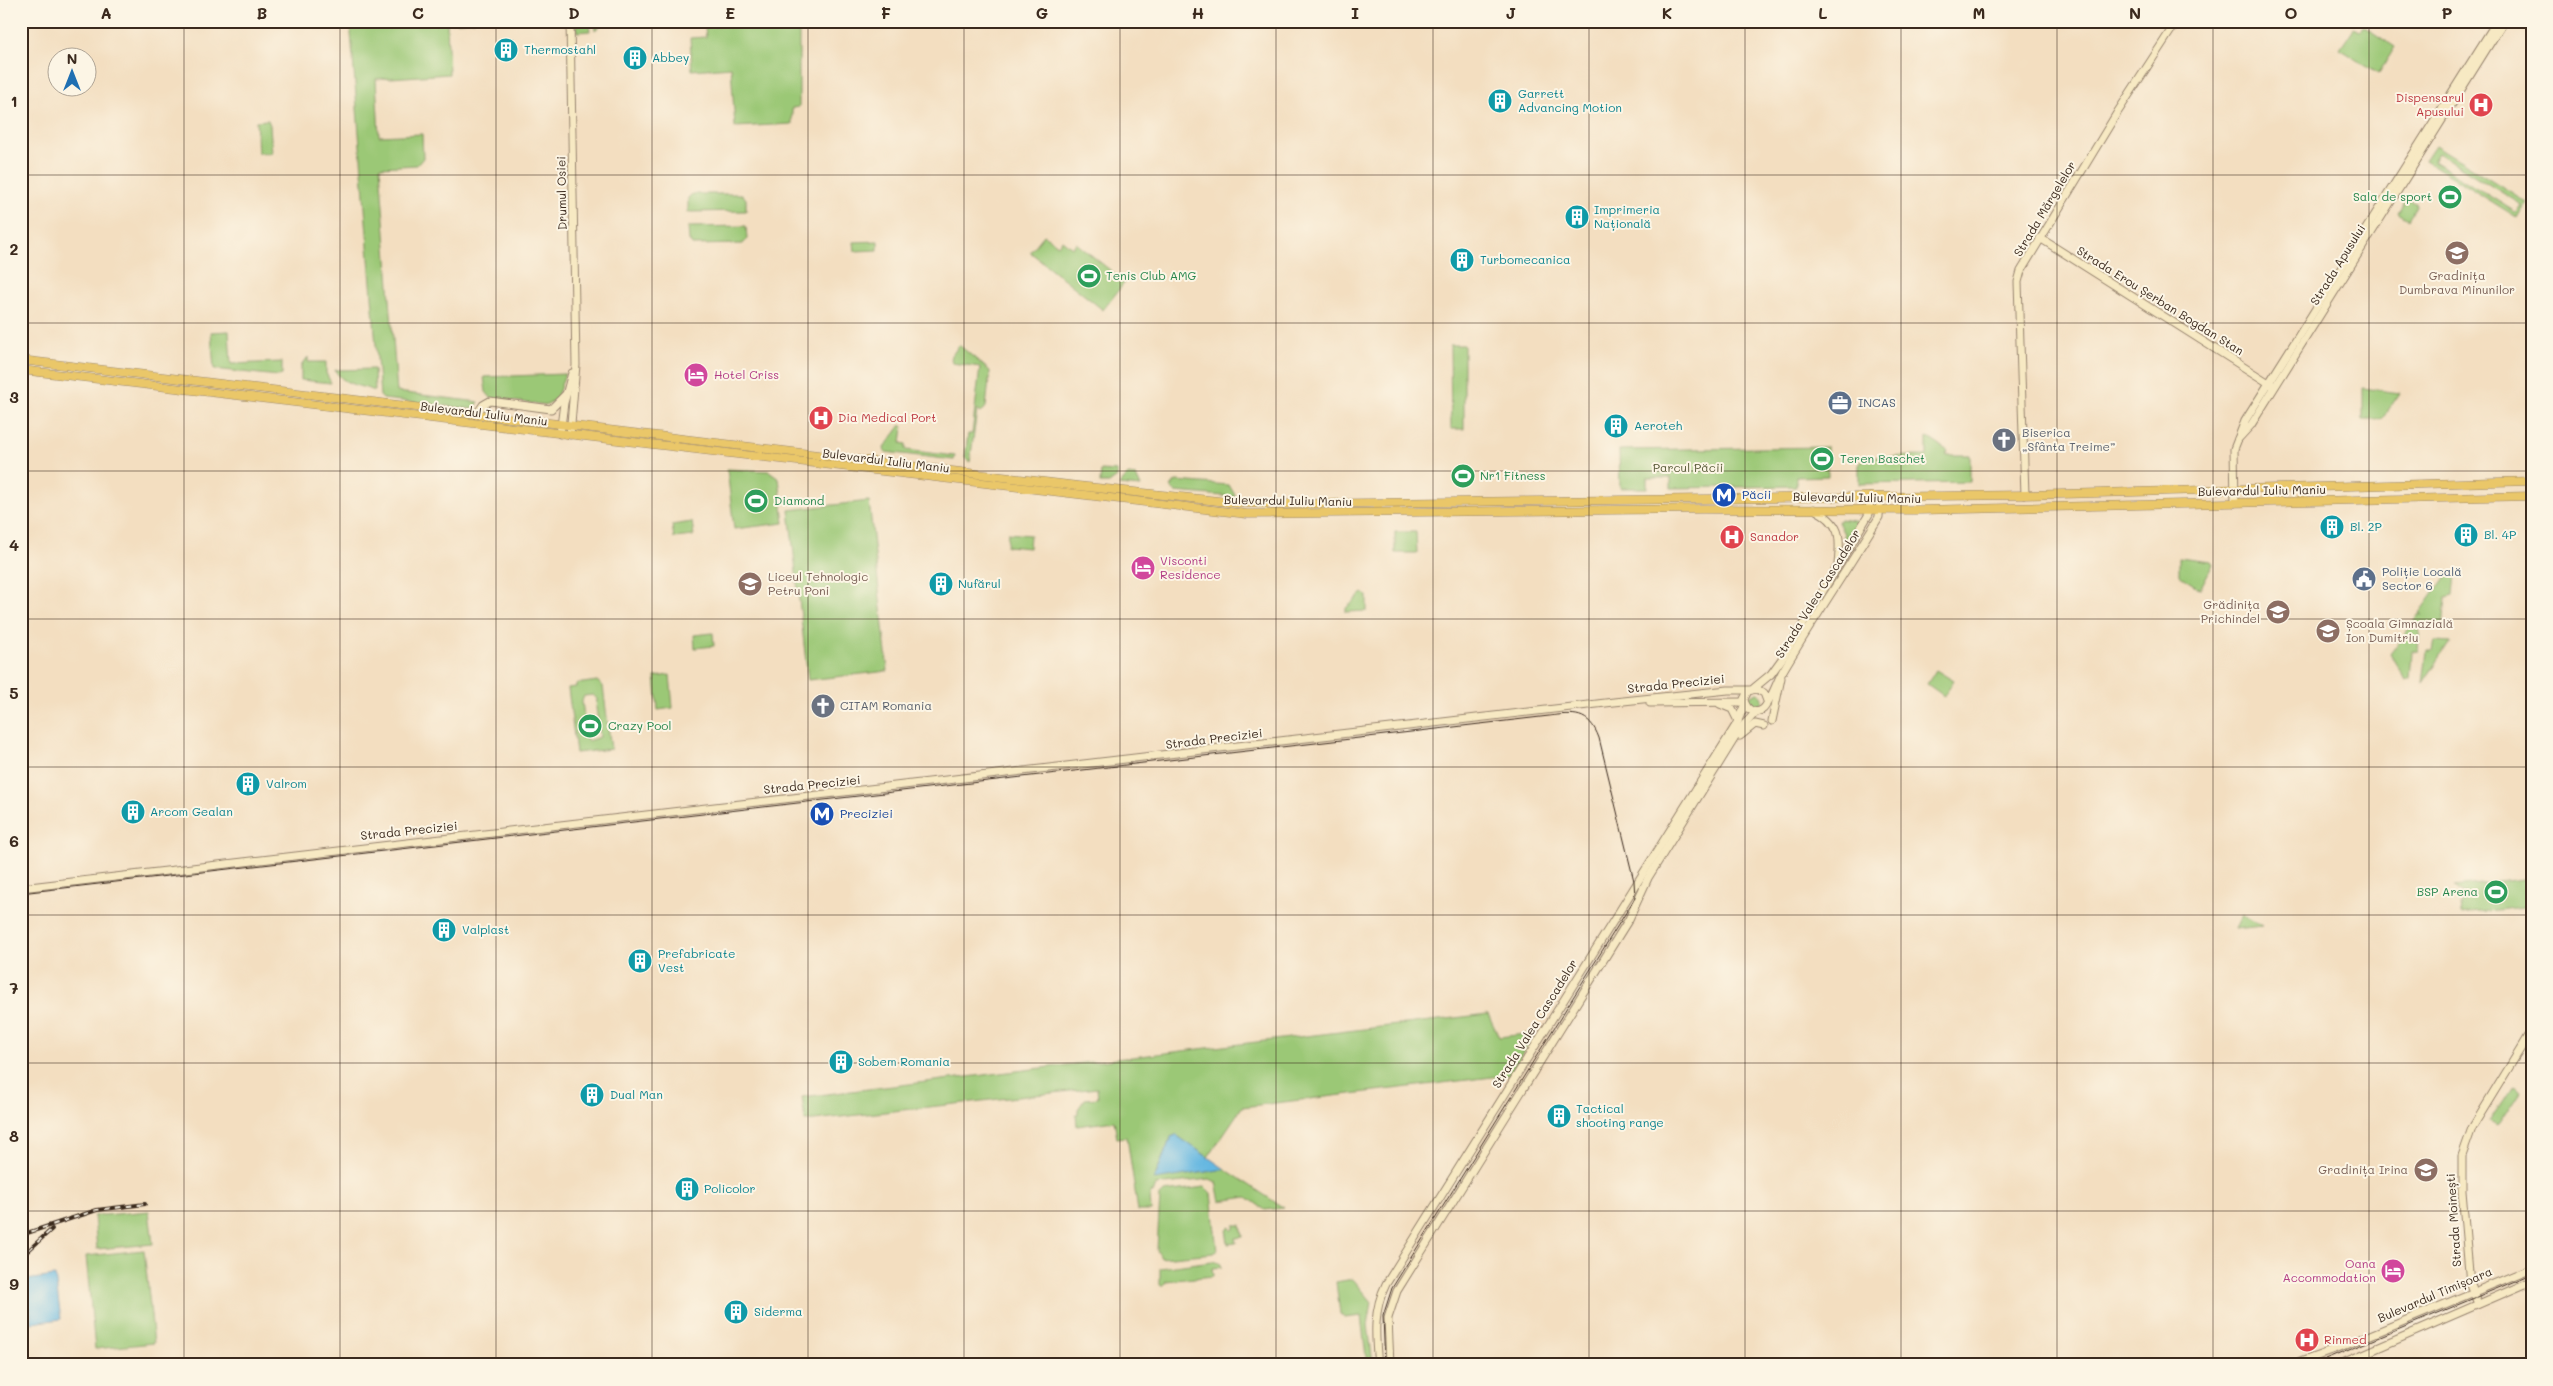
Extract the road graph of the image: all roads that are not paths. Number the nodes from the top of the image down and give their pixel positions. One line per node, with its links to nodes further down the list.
1 (570, 21): 8 (main road, Drumul Osiei)
2 (2177, 21): 6 (main road, Strada Mărgelelor)
3 (2497, 21): 5 (main road, Strada Apusului)
4 (2504, 21): 5 (main road, Strada Apusului)
5 (2463, 81): 12 (main road, Strada Apusului)
6 (2040, 238): 12 (main road, Strada Erou Șerban Bogdan Stan); 29 (main road, Strada Mărgelelor)
7 (21, 360): 10 (main road, Bulevardul Iuliu Maniu)
8 (576, 365): 14 (main road, Drumul Osiei); 19 (main road, Drumul Osiei)
9 (21, 370): 11 (main road, Bulevardul Iuliu Maniu)
10 (154, 376): 11 (main road); 13 (main road, Bulevardul Iuliu Maniu)
11 (136, 384): 15 (main road, Bulevardul Iuliu Maniu)
12 (2272, 385): 28 (main road, Strada Apusului)
13 (296, 393): 15 (main road); 16 (main road); 17 (main road, Bulevardul Iuliu Maniu)
14 (566, 394): 17 (main road); 18 (main road, Drumul Osiei)
15 (291, 402): 16 (main road, Bulevardul Iuliu Maniu)
16 (300, 403): 20 (main road, Bulevardul Iuliu Maniu)
17 (476, 415): 18 (main road, Bulevardul Iuliu Maniu)
18 (561, 424): 19 (main road, Bulevardul Iuliu Maniu); 20 (main road, Drumul Osiei)
19 (571, 425): 21 (main road, Drumul Osiei); 22 (main road, Bulevardul Iuliu Maniu)
20 (560, 434): 21 (main road, Bulevardul Iuliu Maniu)
21 (570, 435): 23 (main road, Bulevardul Iuliu Maniu)
22 (728, 444): 23 (main road); 24 (main road, Bulevardul Iuliu Maniu)
23 (727, 454): 25 (main road, Bulevardul Iuliu Maniu)
24 (897, 464): 25 (main road); 27 (main road, Bulevardul Iuliu Maniu)
25 (896, 474): 30 (main road, Bulevardul Iuliu Maniu)
26 (2528, 482): 28 (main road, Bulevardul Iuliu Maniu); 32 (main road)
27 (1078, 486): 30 (main road); 31 (main road, Bulevardul Iuliu Maniu)
28 (2234, 490): 29 (main road, Bulevardul Iuliu Maniu); 35 (main road, Strada Apusului)
29 (2025, 495): 34 (main road, Bulevardul Iuliu Maniu)
30 (1076, 496): 36 (main road, Bulevardul Iuliu Maniu)
31 (1164, 496): 33 (main road, Bulevardul Iuliu Maniu); 36 (main road)
32 (2528, 496): 35 (main road, Bulevardul Iuliu Maniu)
33 (1870, 497): 34 (main road, Bulevardul Iuliu Maniu); 38 (main road, Strada Valea Cascadelor)
34 (1880, 497): 39 (main road)
35 (2235, 503): 39 (main road, Bulevardul Iuliu Maniu)
36 (1163, 505): 37 (main road, Bulevardul Iuliu Maniu)
37 (1812, 508): 38 (main road, Bulevardul Iuliu Maniu); 40 (main road)
38 (1870, 510): 39 (main road, Bulevardul Iuliu Maniu); 40 (main road, Strada Valea Cascadelor)
39 (1881, 510): 41 (main road, Strada Valea Cascadelor)
40 (1838, 567): 42 (main road, Strada Valea Cascadelor)
41 (1782, 670): 44 (main road, Strada Valea Cascadelor); 49 (main road)
42 (1752, 689): 43 (main road, Strada Preciziei); 44 (main road); 46 (main road)
43 (1642, 701): 45 (main road, Strada Preciziei); 52 (main road, Strada Preciziei)
44 (1767, 701): 47 (main road)
45 (1713, 702): 46 (main road, Strada Preciziei); 48 (main road)
46 (1744, 703): 47 (main road); 48 (main road, Strada Valea Cascadelor)
47 (1756, 712): 51 (main road, Strada Valea Cascadelor)
48 (1738, 721): 54 (main road, Strada Valea Cascadelor)
49 (1772, 721)
50 (1764, 726): 51 (main road)
51 (1731, 745): 55 (main road, Strada Valea Cascadelor)
52 (21, 888)
53 (2532, 1030): 60 (main road, Strada Moinești)
54 (1468, 1154): 55 (main road); 56 (main road, Strada Valea Cascadelor)
55 (1478, 1160): 57 (main road, Strada Valea Cascadelor)
56 (1432, 1210): 57 (main road); 62 (main road, Strada Valea Cascadelor)
57 (1442, 1217): 63 (main road, Strada Valea Cascadelor)
58 (2532, 1268): 60 (main road, Bulevardul Timișoara)
59 (2532, 1281): 61 (main road, Bulevardul Timișoara)
60 (2472, 1291): 61 (main road, Strada Moinești); 66 (main road, Bulevardul Timișoara)
61 (2478, 1304): 67 (main road, Bulevardul Timișoara)
62 (1375, 1337): 63 (main road); 64 (main road, Strada Valea Cascadelor)
63 (1387, 1337): 65 (main road, Strada Valea Cascadelor)
64 (1378, 1365)
65 (1390, 1365)
66 (2292, 1365)
67 (2338, 1365)

